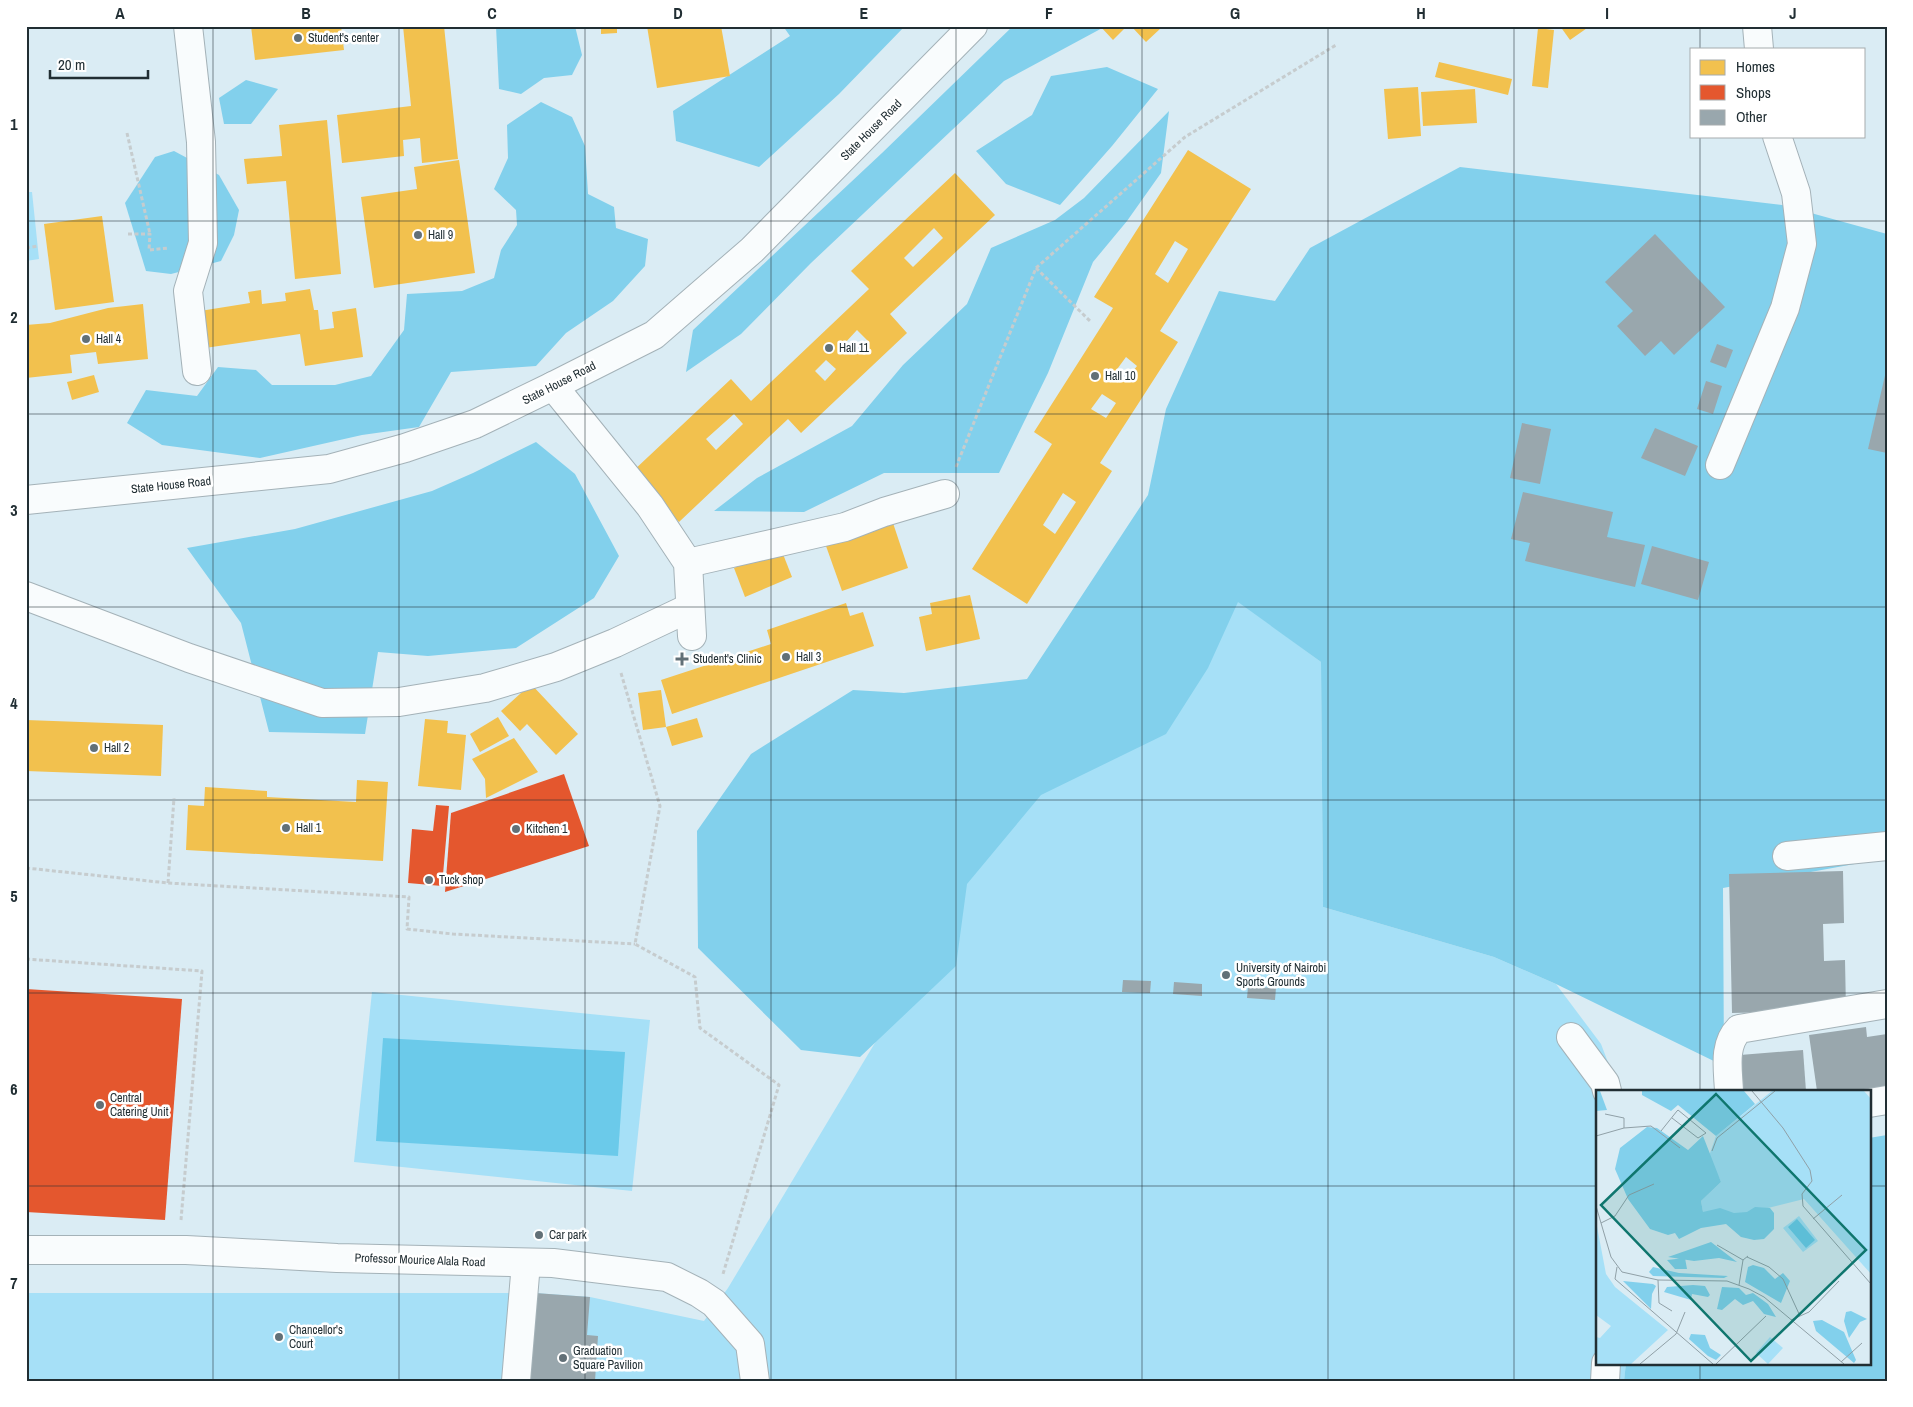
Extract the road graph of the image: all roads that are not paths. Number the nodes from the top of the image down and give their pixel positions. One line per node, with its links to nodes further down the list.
1 (188, 26): 6 (street)
2 (973, 26): 7 (street, State House Road)
3 (1758, 26): 4 (street)
4 (1759, 48)
5 (1778, 138): 8 (street)
6 (198, 371)
7 (553, 386): 10 (street, State House Road); 11 (street)
8 (1720, 465)
9 (945, 494): 11 (street)
10 (26, 500)
11 (688, 563): 13 (street)
12 (26, 596): 13 (street)
13 (689, 608): 14 (street)
14 (692, 636)
15 (1887, 846): 16 (street)
16 (1787, 856)
17 (1887, 1004): 20 (street)
18 (1571, 1037): 19 (street)
19 (1607, 1090)
20 (1729, 1090)
21 (1887, 1100): 22 (street)
22 (1870, 1103)
23 (26, 1250): 24 (street, Professor Mourice Alala Road)
24 (526, 1263): 26 (street); 27 (street, Professor Mourice Alala Road)
25 (1606, 1364): 28 (street)
26 (516, 1381)
27 (755, 1381)
28 (1604, 1381)

